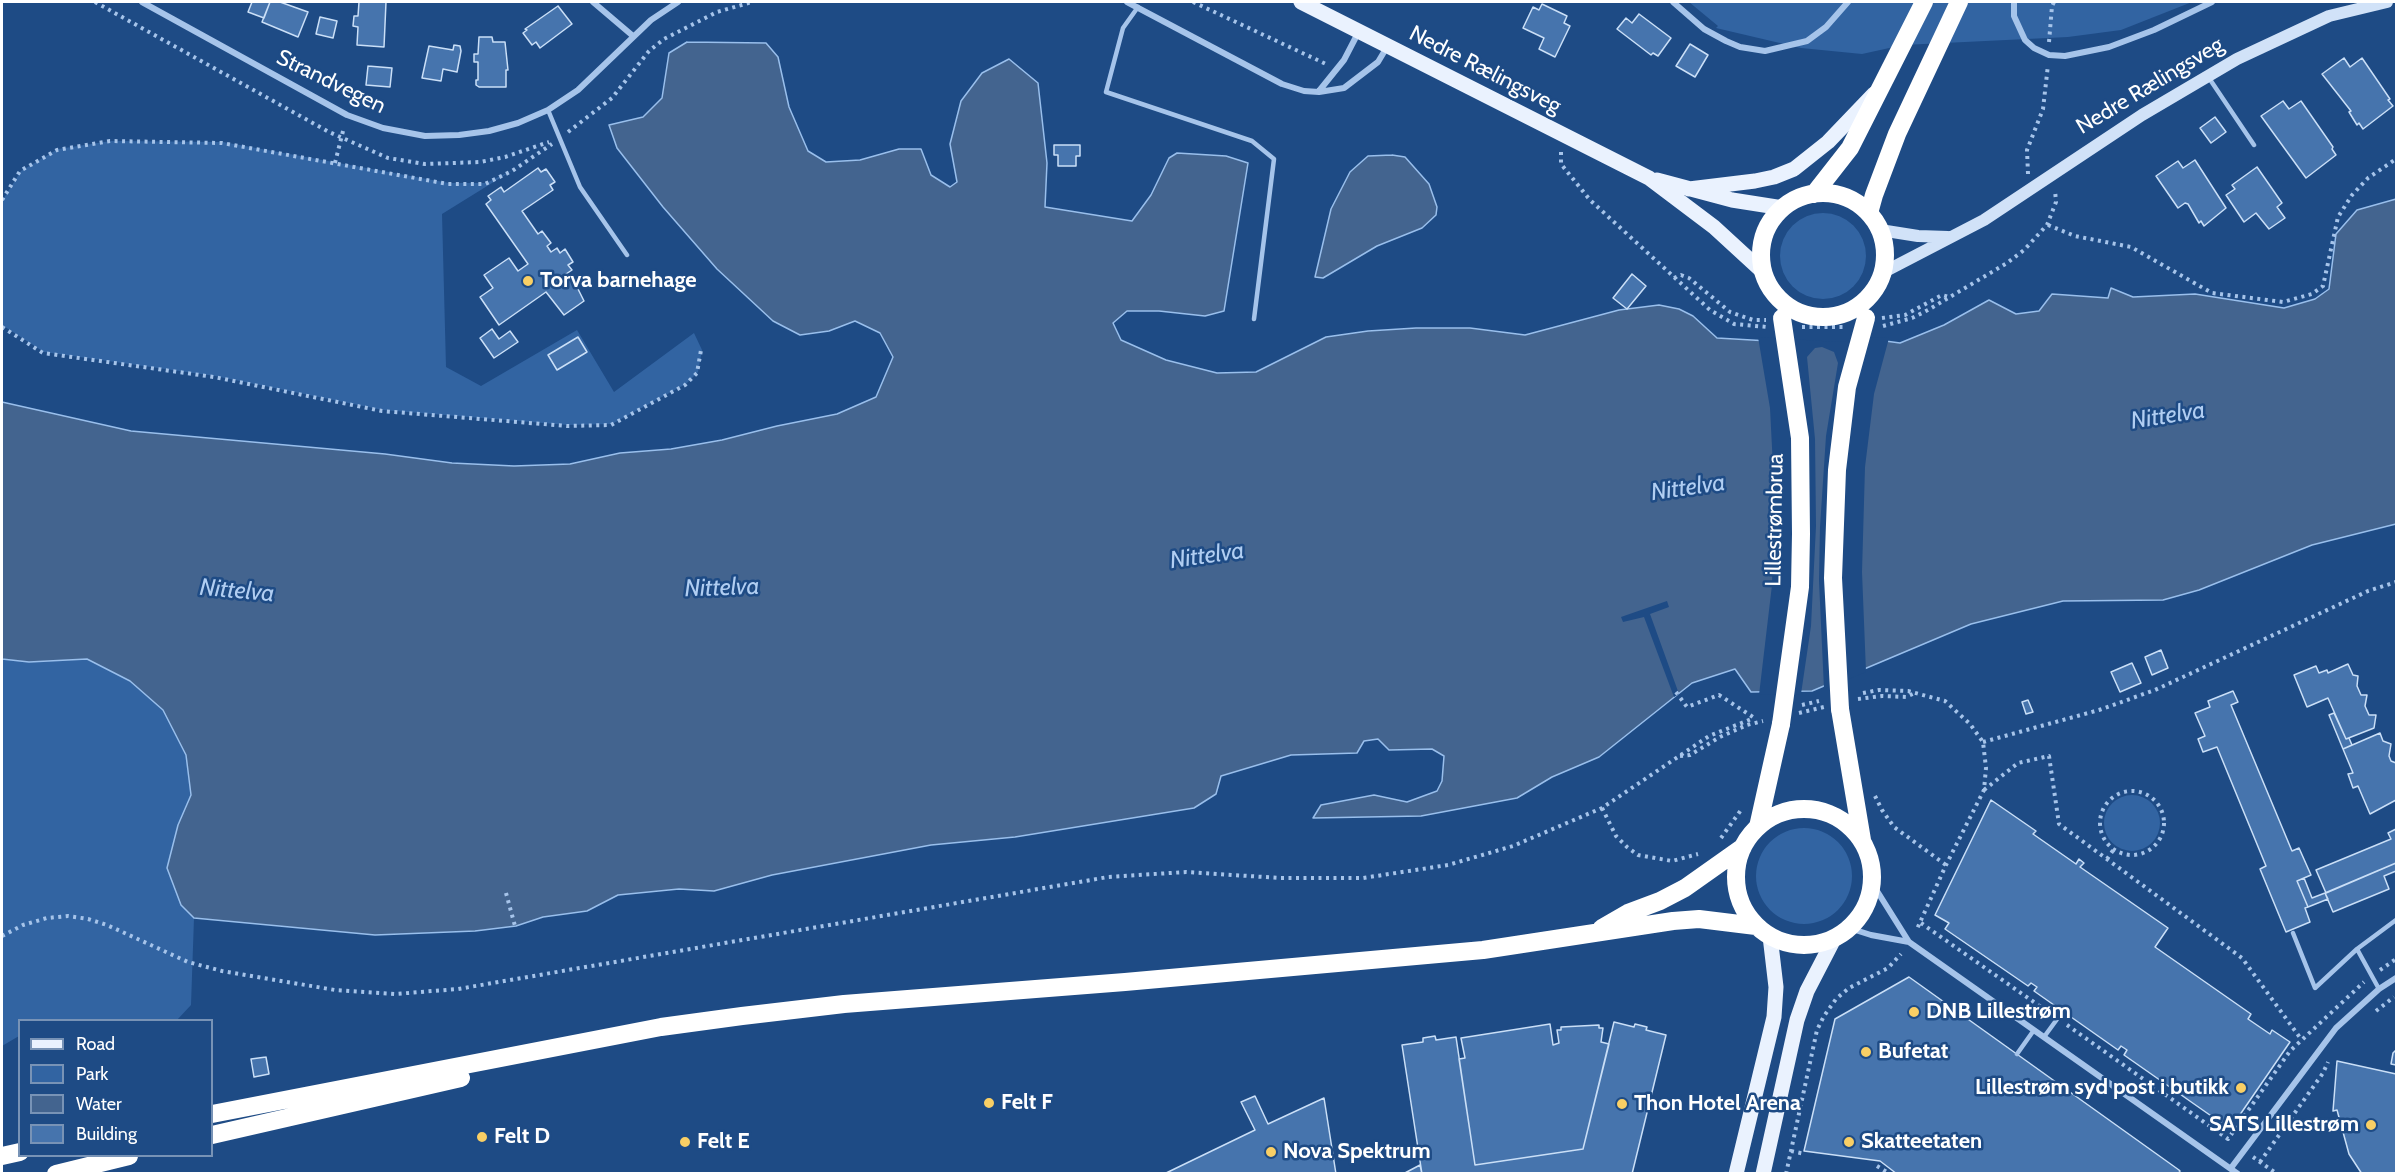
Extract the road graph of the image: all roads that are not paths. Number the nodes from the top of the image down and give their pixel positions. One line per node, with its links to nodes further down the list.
1 (142, 2): 13 (street, Strandvegen)
2 (593, 2): 16 (street)
3 (678, 2): 16 (street, Strandvegen)
4 (1127, 2): 14 (street)
5 (1301, 2): 15 (main road, Nedre Rælingsveg)
6 (1673, 2): 7 (street)
7 (1848, 2)
8 (1924, 2): 19 (highway)
9 (1959, 2): 27 (highway)
10 (2014, 2): 11 (street, Nedre Rælingsveg)
11 (2212, 2)
12 (2387, 2): 18 (main road, Nedre Rælingsveg)
13 (155, 5): 21 (street, Strandvegen)
14 (1138, 7): 20 (street); 35 (lane)
15 (1359, 31): 17 (main road, Nedre Rælingsveg); 20 (street)
16 (633, 36): 21 (street, Strandvegen)
17 (1388, 45): 20 (street); 23 (main road, Nedre Rælingsveg)
18 (2208, 76): 22 (lane); 29 (main road, Nedre Rælingsveg)
19 (1882, 85): 24 (main road); 25 (highway)
20 (1319, 92)
21 (548, 110): 30 (lane)
22 (2254, 145)
23 (1649, 178): 24 (main road, Nedre Rælingsveg); 31 (main road, Nedre Rælingsveg)
24 (1689, 189): 26 (main road, Nedre Rælingsveg)
25 (1814, 194): 26 (highway); 27 (highway)
26 (1783, 208): 31 (highway)
27 (1869, 213): 28 (highway)
28 (1880, 230): 29 (main road, Nedre Rælingsveg); 32 (highway)
29 (1949, 237): 32 (main road, Nedre Rælingsveg)
30 (627, 255)
31 (1763, 272): 34 (highway)
32 (1882, 273): 33 (highway)
33 (1874, 293): 34 (highway); 37 (highway, bridge)
34 (1774, 295): 36 (highway, Lillestrømbrua, bridge)
35 (1254, 319)
36 (1758, 826): 37 (highway); 38 (highway)
37 (1862, 842): 39 (highway)
38 (1743, 847): 41 (highway); 42 (highway)
39 (1872, 883): 43 (highway); 45 (street)
40 (2397, 920): 46 (lane)
41 (1763, 931): 42 (highway); 43 (highway); 61 (main road)
42 (1595, 932): 52 (highway)
43 (1842, 933): 45 (street); 62 (main road)
44 (2293, 933): 46 (lane)
45 (1909, 942): 50 (street)
46 (2356, 950): 48 (lane)
47 (2397, 978): 48 (street)
48 (2379, 989): 59 (street)
49 (2063, 1011): 51 (lane)
50 (2034, 1030): 51 (street); 53 (lane)
51 (2044, 1037): 59 (street)
52 (570, 1044): 54 (highway); 55 (highway)
53 (2017, 1054)
54 (213, 1114)
55 (213, 1135)
56 (18, 1152): 57 (highway)
57 (2, 1156)
58 (121, 1157): 60 (highway)
59 (2231, 1168): 63 (street)
60 (56, 1173)
61 (1736, 1173)
62 (1763, 1173)
63 (2238, 1173)

